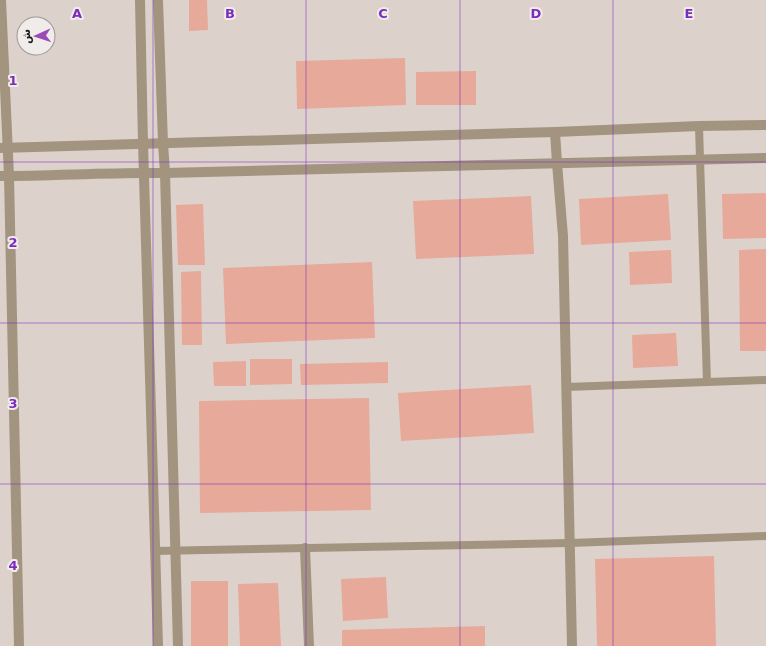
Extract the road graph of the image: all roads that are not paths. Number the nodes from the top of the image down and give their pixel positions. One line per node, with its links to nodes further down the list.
1 (1, 0): 9 (street)
2 (140, 0): 7 (street)
3 (158, 0): 8 (street)
4 (766, 125): 5 (street)
5 (699, 126): 6 (street); 11 (lane)
6 (555, 132): 8 (street); 12 (street)
7 (143, 143): 8 (street); 9 (street); 13 (street)
8 (163, 143): 14 (street)
9 (4, 148): 15 (street)
10 (766, 158): 11 (street)
11 (700, 160): 12 (street); 17 (lane)
12 (557, 163): 14 (street); 18 (street)
13 (144, 172): 14 (street); 15 (street); 23 (street)
14 (165, 173): 22 (street)
15 (4, 176): 24 (street)
16 (766, 380): 17 (lane)
17 (707, 382): 18 (lane)
18 (566, 387): 20 (street)
19 (766, 536): 20 (lane)
20 (570, 543): 21 (lane); 28 (street)
21 (305, 548): 22 (lane); 27 (street)
22 (176, 550): 23 (lane); 26 (street)
23 (155, 551): 25 (street)
24 (19, 646)
25 (158, 646)
26 (178, 646)
27 (309, 646)
28 (572, 646)

